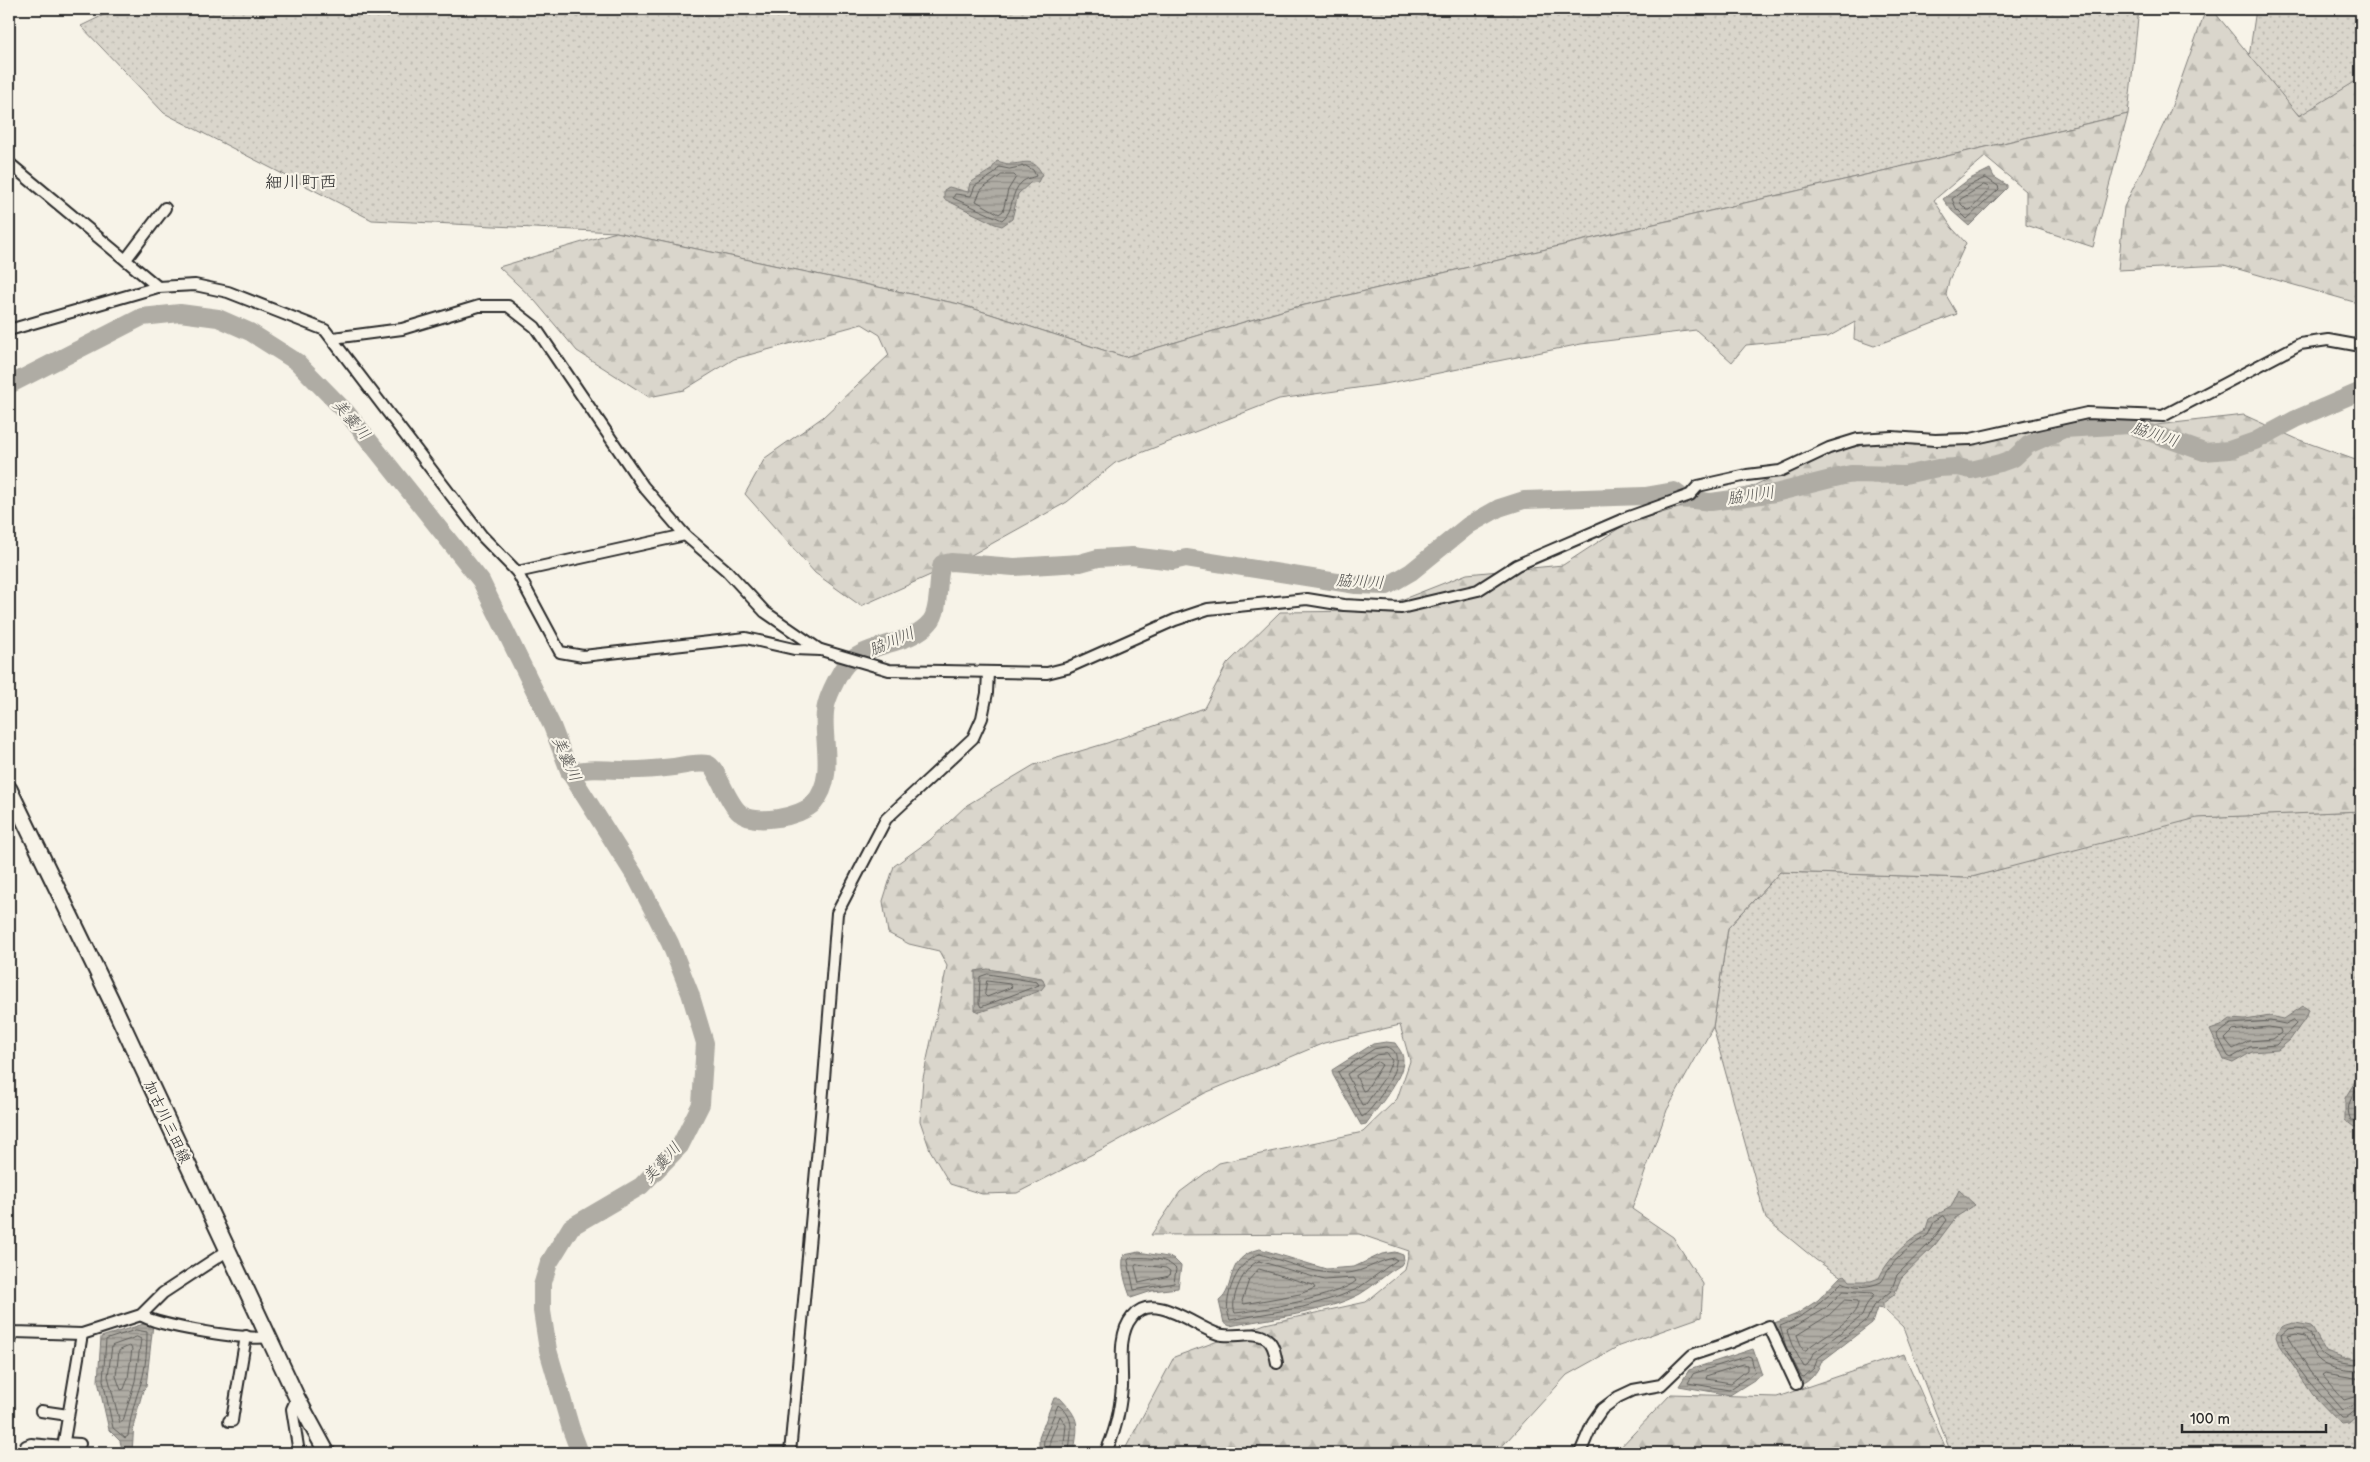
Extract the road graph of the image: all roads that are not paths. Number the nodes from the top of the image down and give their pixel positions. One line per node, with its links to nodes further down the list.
1 (9, 163): 3 (street)
2 (165, 208): 3 (street)
3 (127, 258): 4 (street)
4 (158, 287): 5 (street); 6 (street)
5 (9, 330)
6 (333, 338): 8 (street); 9 (street)
7 (2361, 346): 11 (street)
8 (685, 535): 9 (street); 10 (street)
9 (517, 572): 10 (street)
10 (820, 650): 11 (street)
11 (988, 672): 31 (street)
12 (9, 789): 13 (main road, 加古川三田線)
13 (227, 1251): 14 (street); 18 (main road, 加古川三田線)
14 (141, 1315): 16 (street); 17 (street)
15 (11, 1331): 16 (street); 19 (street)
16 (82, 1334): 24 (street)
17 (246, 1336): 18 (street); 25 (street)
18 (268, 1337): 22 (main road, 加古川三田線)
19 (9, 1345)
20 (1277, 1363): 32 (street)
21 (1796, 1384): 33 (street)
22 (297, 1398): 29 (street); 30 (main road, 加古川三田線)
23 (41, 1411): 24 (street)
24 (68, 1415): 27 (street)
25 (229, 1421)
26 (80, 1444): 27 (street)
27 (63, 1448): 28 (street)
28 (25, 1453)
29 (299, 1453)
30 (328, 1453)
31 (790, 1453)
32 (1105, 1453)
33 (1580, 1453)

